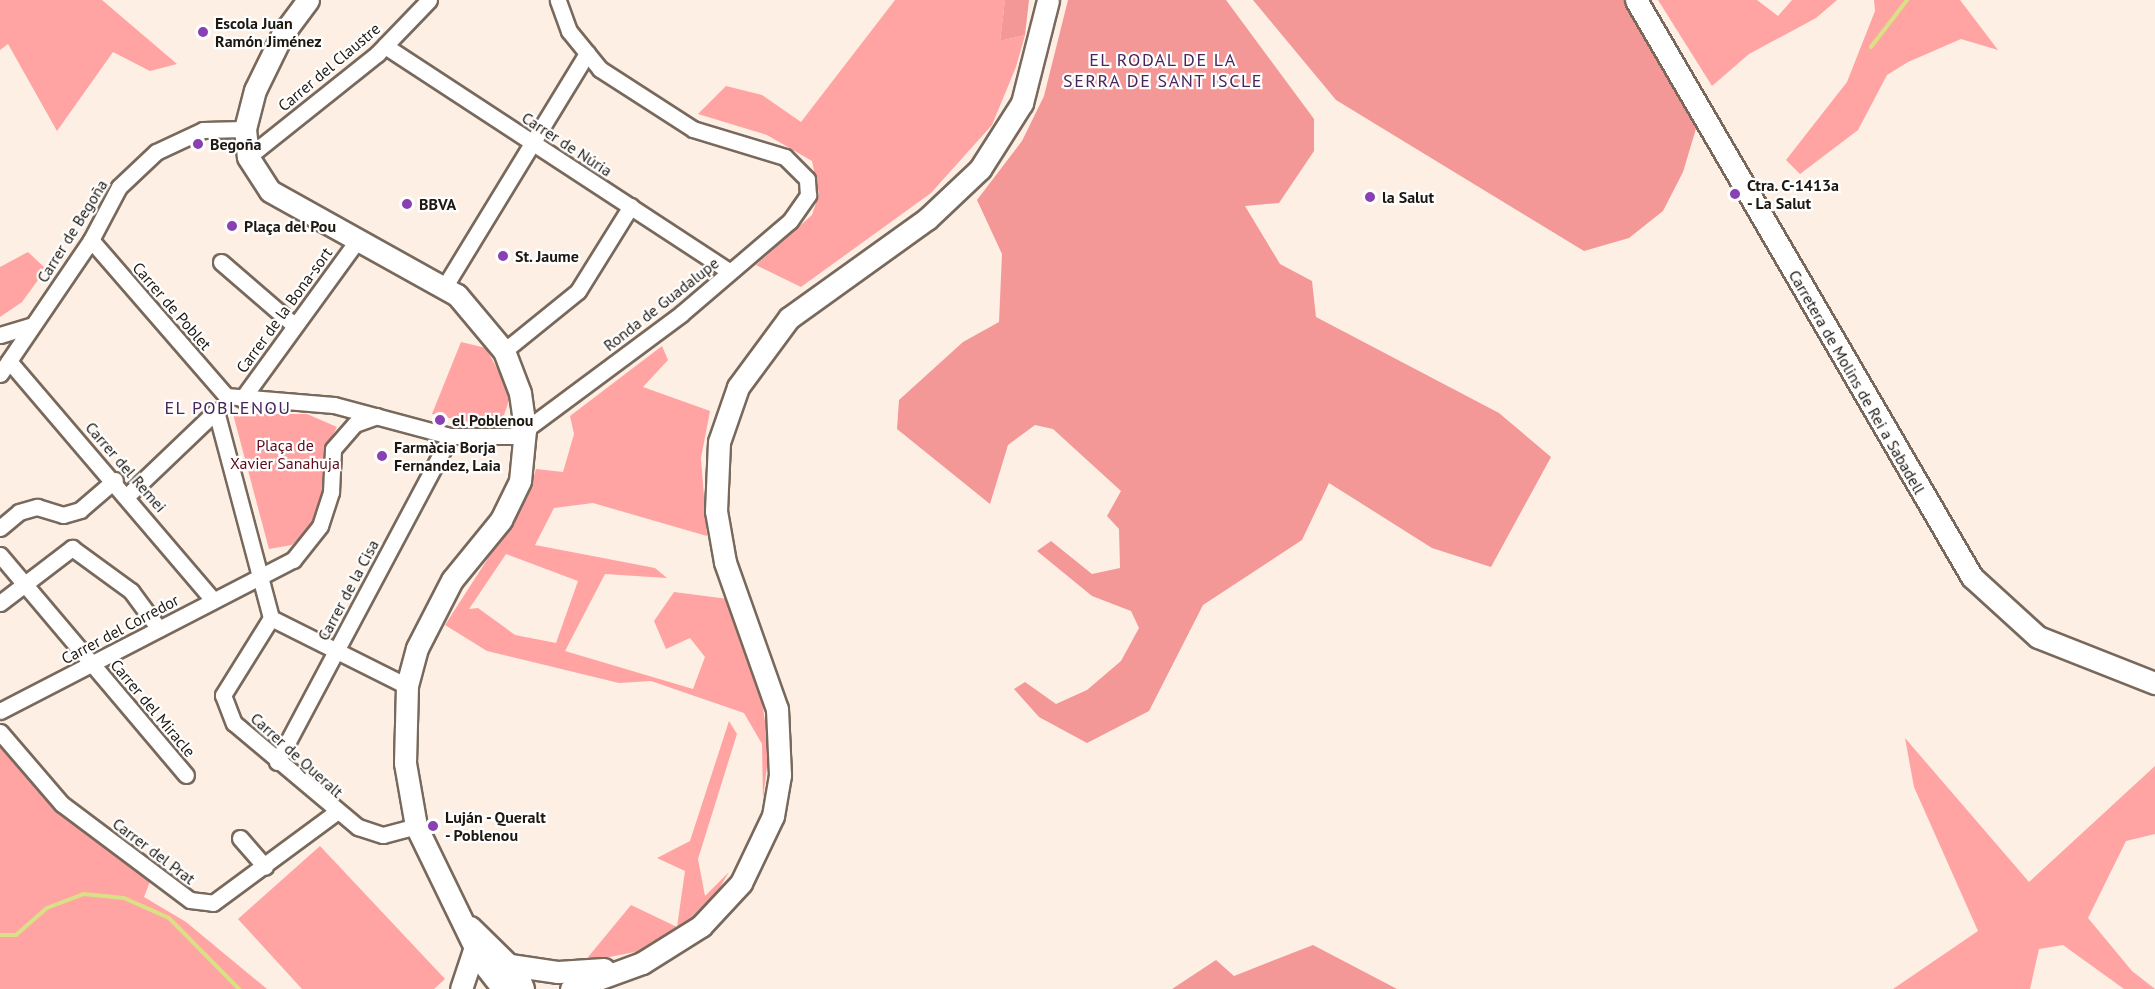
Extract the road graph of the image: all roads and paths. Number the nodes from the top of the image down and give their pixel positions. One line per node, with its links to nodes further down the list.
1 (308, 0): 8 (main road)
2 (429, 0): 6 (street, Carrer del Claustre)
3 (558, 0): 7 (street)
4 (1048, 0): 50 (main road)
5 (1636, 0): 38 (main road, Carretera de Molins de Rei a Sabadell)
6 (385, 46): 9 (street, Carrer de Núria); 10 (street, Carrer del Claustre)
7 (587, 53): 9 (street); 15 (street, Ronda de Guadalupe)
8 (245, 129): 10 (main road); 12 (street, Carrer de Begoña)
9 (532, 142): 11 (street, Carrer de Núria); 16 (street)
10 (248, 157): 13 (main road)
11 (630, 207): 15 (street, Carrer de Núria); 20 (street)
12 (91, 240): 17 (street, Carrer de Begoña); 22 (street, Carrer de Poblet)
13 (356, 242): 16 (main road); 18 (street, Carrer de la Bona-sort)
14 (221, 262): 18 (street)
15 (730, 272): 24 (street, Ronda de Guadalupe)
16 (445, 286): 20 (main road)
17 (33, 325): 19 (street); 21 (street, Carrer de Begoña)
18 (294, 325): 22 (street, Carrer de la Bona-sort)
19 (0, 335)
20 (504, 351): 24 (main road)
21 (4, 367): 26 (street, Carrer del Remei)
22 (242, 399): 23 (street)
23 (376, 416): 25 (street); 30 (street)
24 (525, 430): 25 (street); 39 (main road)
25 (450, 436): 36 (street, Carrer de la Cisa)
26 (115, 480): 27 (street, Carrer del Remei); 28 (street)
27 (128, 495): 30 (street); 32 (street, Carrer del Remei)
28 (0, 528)
29 (0, 555): 31 (street, Carrer del Miracle)
30 (256, 577): 32 (street, Carrer del Corredor); 34 (street)
31 (22, 581): 33 (street); 35 (street); 37 (street, Carrer del Miracle)
32 (213, 600): 35 (street, Carrer del Corredor)
33 (0, 603)
34 (271, 618): 36 (street); 42 (street, Carrer de Queralt)
35 (159, 629): 37 (street, Carrer del Corredor)
36 (336, 651): 39 (street); 42 (street, Carrer de la Cisa)
37 (93, 665): 40 (street, Carrer del Corredor); 43 (street, Carrer del Miracle)
38 (2155, 682)
39 (407, 686): 45 (main road)
40 (0, 711)
41 (0, 732): 47 (street, Carrer del Prat)
42 (277, 762): 44 (street, Carrer de Queralt)
43 (186, 775)
44 (335, 813): 45 (street, Carrer de Queralt); 47 (street, Carrer del Prat)
45 (416, 826): 48 (main road)
46 (240, 838): 47 (street)
47 (265, 867)
48 (463, 921): 49 (main road); 51 (main road)
49 (475, 948): 52 (main road); 53 (main road)
50 (642, 963): 51 (main road); 55 (main road)
51 (510, 965): 54 (main road)
52 (461, 989)
53 (503, 989)
54 (523, 989)
55 (571, 989)

